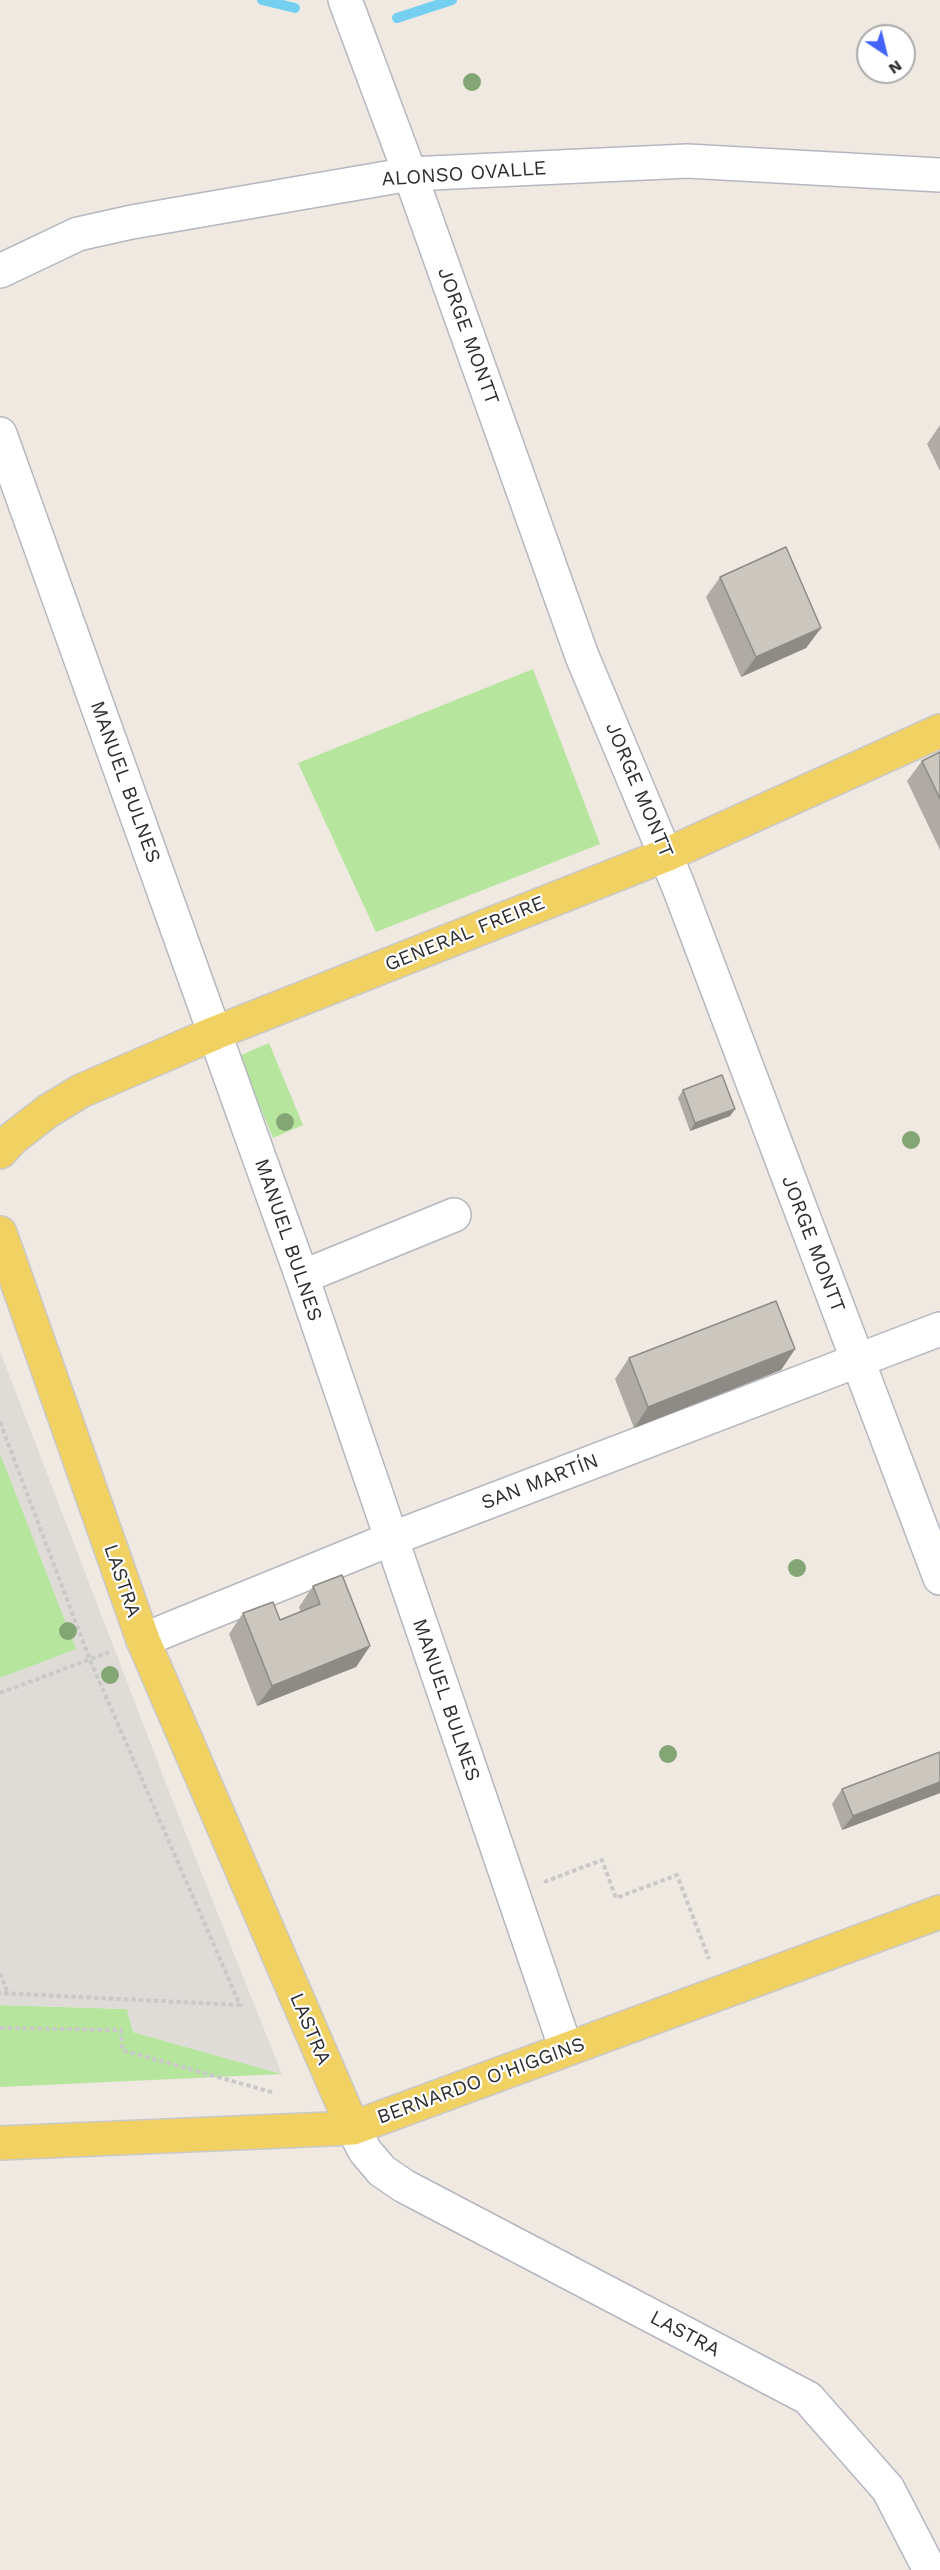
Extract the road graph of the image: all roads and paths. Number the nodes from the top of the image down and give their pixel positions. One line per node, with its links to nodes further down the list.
1 (345, 0): 2 (street, JORGE MONTT)
2 (410, 174): 3 (street, ALONSO OVALLE); 4 (street, ALONSO OVALLE); 7 (street, JORGE MONTT)
3 (940, 175)
4 (0, 271)
5 (0, 434): 8 (street, MANUEL BULNES)
6 (940, 731): 7 (main road, GENERAL FREIRE)
7 (666, 855): 8 (main road, GENERAL FREIRE); 14 (street, JORGE MONTT)
8 (214, 1033): 9 (main road, GENERAL FREIRE); 12 (street, MANUEL BULNES)
9 (0, 1152)
10 (454, 1215): 12 (street)
11 (0, 1233): 18 (main road, LASTRA)
12 (302, 1277): 16 (street, MANUEL BULNES)
13 (940, 1329): 14 (street, SAN MARTÍN)
14 (858, 1360): 16 (street, SAN MARTÍN); 17 (street, JORGE MONTT)
15 (0, 1422): 19 (path)
16 (391, 1539): 18 (street, SAN MARTÍN); 21 (street, MANUEL BULNES)
17 (940, 1578)
18 (143, 1640): 19 (path); 30 (main road, LASTRA)
19 (90, 1660): 20 (path); 25 (path)
20 (0, 1693)
21 (513, 1894): 26 (path); 28 (street, MANUEL BULNES)
22 (940, 1912): 26 (main road, BERNARDO O'HIGGINS)
23 (0, 1973): 25 (path)
24 (0, 1993): 25 (path)
25 (8, 1994)
26 (722, 1994): 28 (main road, BERNARDO O'HIGGINS)
27 (0, 2028): 29 (path)
28 (566, 2049): 30 (main road, BERNARDO O'HIGGINS)
29 (278, 2094)
30 (353, 2128): 31 (main road, BERNARDO O'HIGGINS); 32 (street, LASTRA)
31 (0, 2143)
32 (930, 2570)

